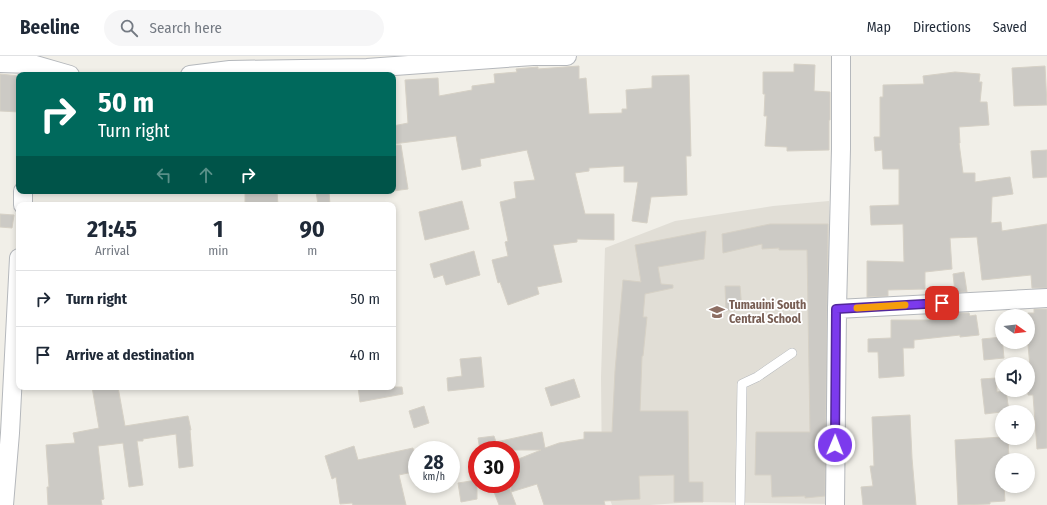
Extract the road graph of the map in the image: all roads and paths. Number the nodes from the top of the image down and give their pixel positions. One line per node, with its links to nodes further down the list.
1 (567, 56): 6 (street)
2 (841, 56): 8 (street)
3 (0, 63): 4 (street)
4 (32, 69): 5 (street)
5 (51, 72)
6 (214, 72)
7 (1047, 298): 8 (street)
8 (836, 309): 13 (street)
9 (16, 317): 11 (street)
10 (792, 353): 12 (lane)
11 (4, 505)
12 (740, 505)
13 (835, 505)

